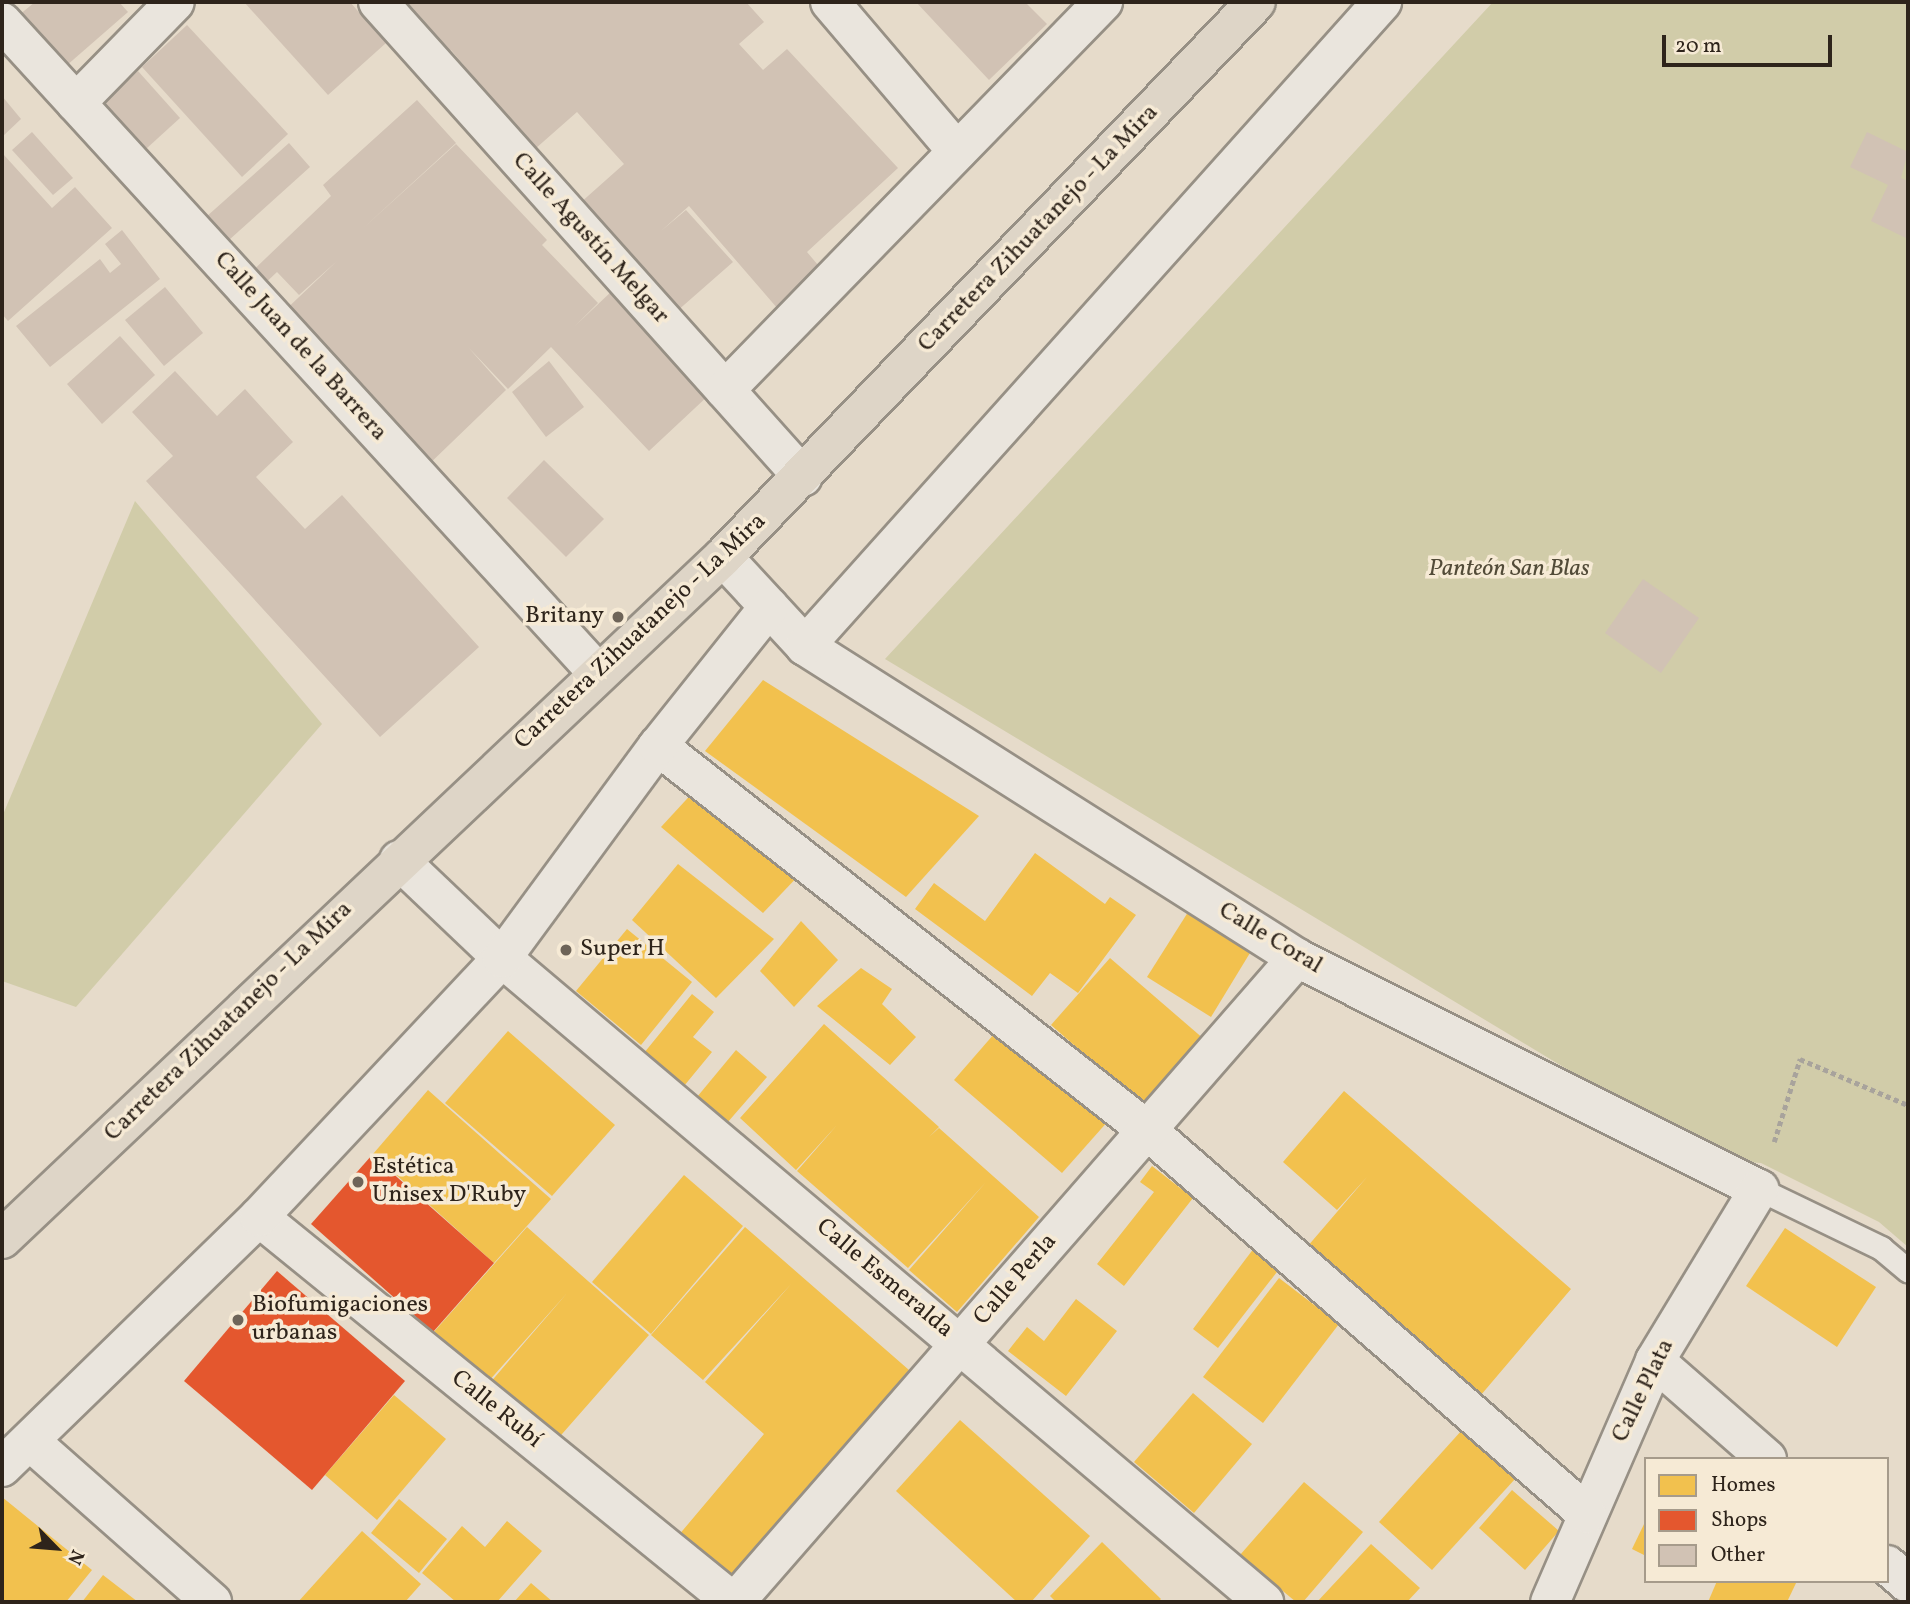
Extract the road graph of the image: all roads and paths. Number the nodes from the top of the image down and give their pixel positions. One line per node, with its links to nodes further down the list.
1 (175, 2): 8 (street)
2 (377, 2): 10 (street, Calle Agustín Melgar)
3 (830, 2): 9 (street)
4 (1103, 2): 9 (street)
5 (1256, 2): 11 (highway, Carretera Zihuatanejo - La Mira)
6 (1382, 2): 14 (street)
7 (2, 22): 8 (street, Calle Juan de la Barrera)
8 (76, 103): 15 (street, Calle Juan de la Barrera)
9 (957, 151): 10 (street)
10 (725, 390): 11 (street, Calle Agustín Melgar)
11 (803, 477): 12 (highway, Carretera Zihuatanejo - La Mira)
12 (723, 557): 13 (street, Calle Coral); 15 (highway, Carretera Zihuatanejo - La Mira)
13 (768, 607): 14 (street, Calle Coral); 16 (street)
14 (805, 646): 19 (street, Calle Coral)
15 (598, 673): 17 (highway, Carretera Zihuatanejo - La Mira)
16 (658, 746): 18 (street); 21 (street)
17 (399, 860): 18 (street, Calle Esmeralda); 24 (highway, Carretera Zihuatanejo - La Mira)
18 (502, 958): 23 (street); 26 (street, Calle Esmeralda)
19 (1297, 958): 21 (street, Calle Perla); 22 (street, Calle Coral)
20 (1908, 1105): 22 (path)
21 (1147, 1130): 26 (street, Calle Perla); 31 (street)
22 (1759, 1189): 25 (lane); 27 (street, Calle Plata)
23 (259, 1217): 28 (street); 35 (street, Calle Rubí)
24 (2, 1239)
25 (1908, 1271)
26 (961, 1343): 35 (street, Calle Perla); 36 (street, Calle Esmeralda)
27 (1655, 1361): 29 (street); 31 (street, Calle Plata)
28 (31, 1442): 30 (street); 34 (street)
29 (1764, 1457)
30 (2, 1467)
31 (1587, 1514): 37 (street, Calle Plata)
32 (1889, 1567): 33 (street)
33 (1908, 1583)
34 (212, 1602)
35 (734, 1602)
36 (1264, 1602)
37 (1550, 1602)

